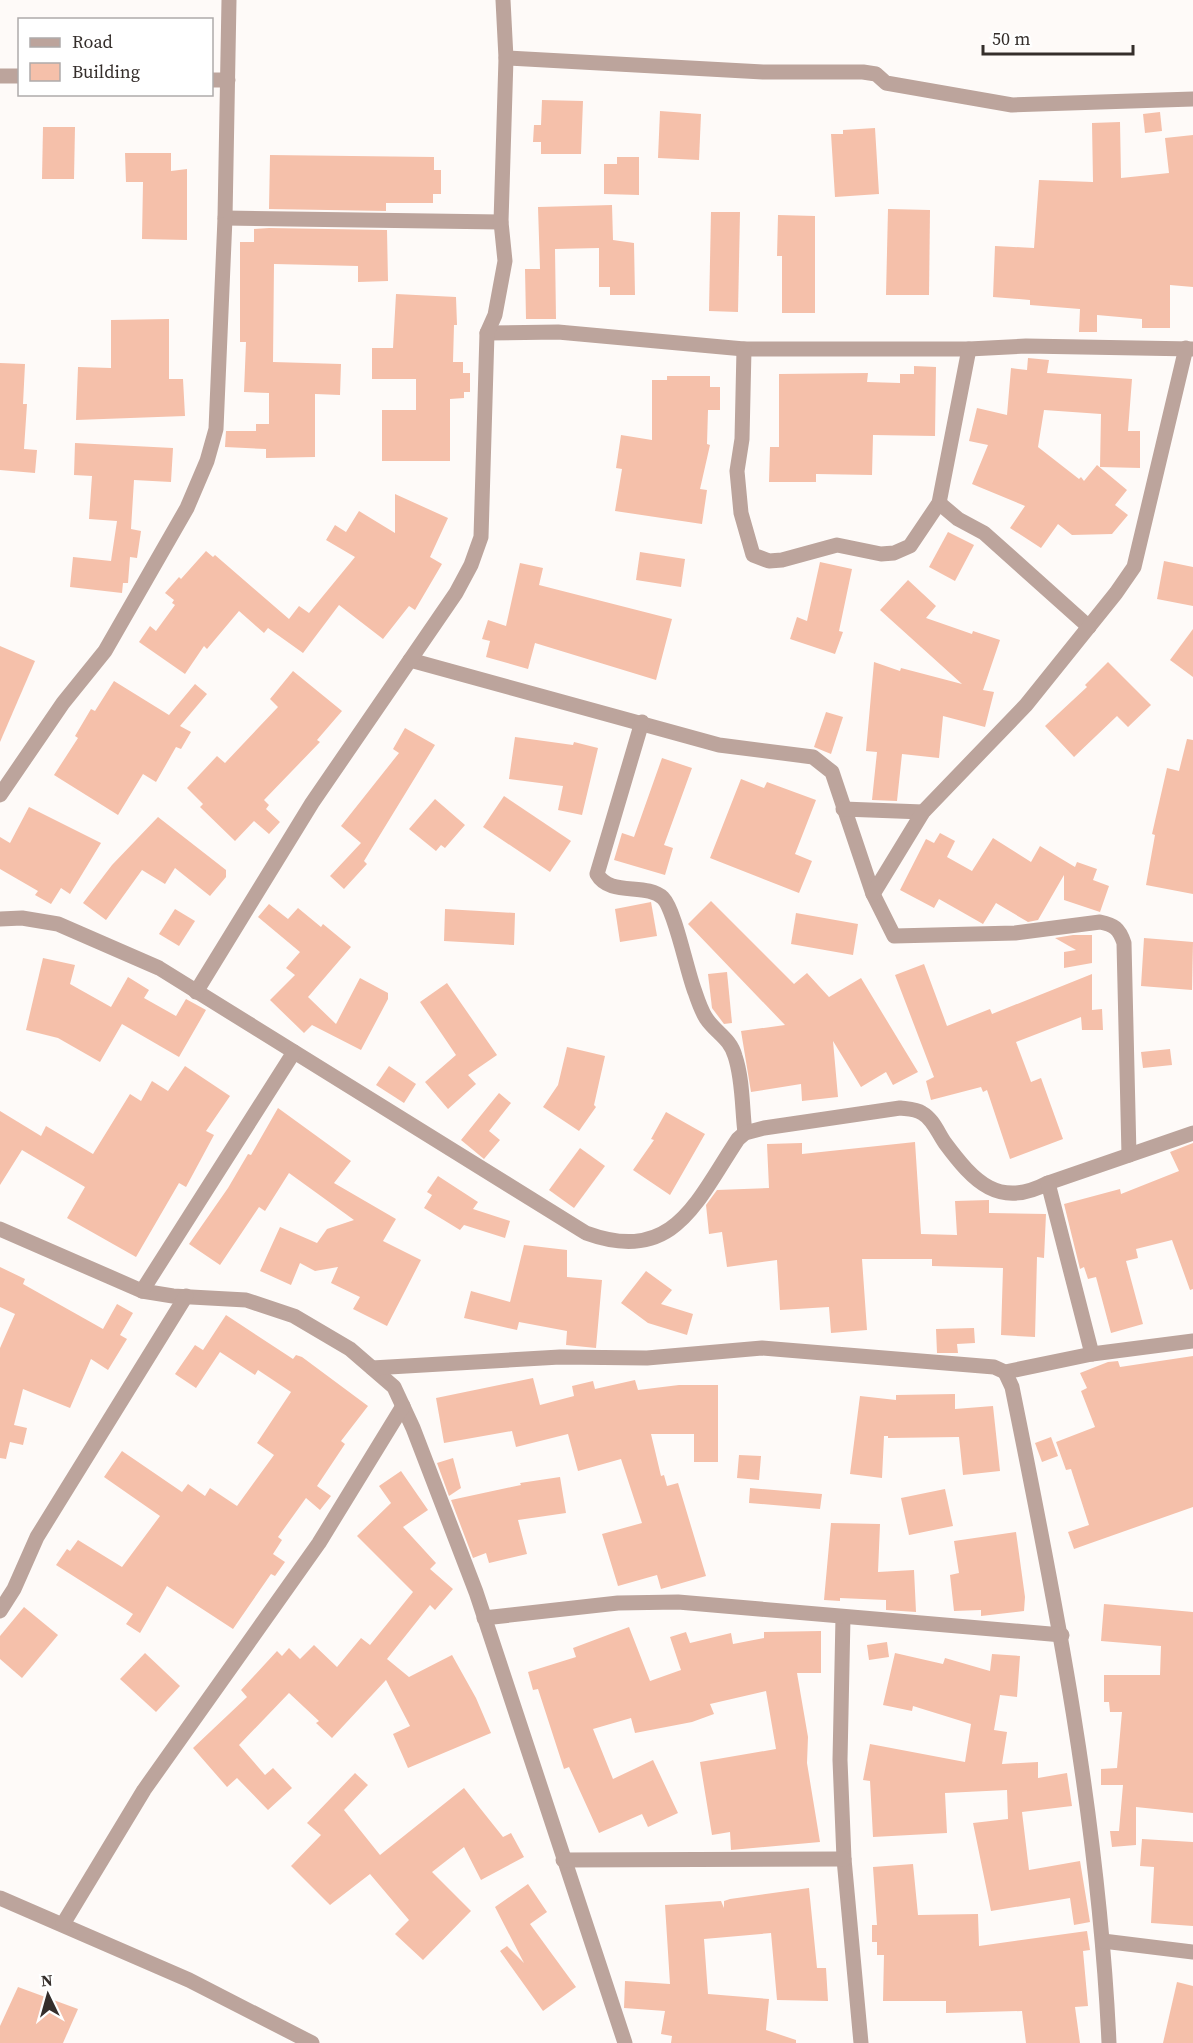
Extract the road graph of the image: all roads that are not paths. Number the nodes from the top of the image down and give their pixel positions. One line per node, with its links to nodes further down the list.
1 (229, 0): 7 (street)
2 (503, 0): 3 (street)
3 (506, 58): 8 (street); 10 (street)
4 (0, 76): 5 (street)
5 (18, 76)
6 (213, 80): 7 (street)
7 (228, 80): 9 (street)
8 (1193, 99)
9 (225, 218): 10 (street); 19 (street)
10 (501, 222): 11 (street)
11 (487, 333): 13 (street); 17 (street)
12 (1190, 348): 14 (street); 16 (street)
13 (744, 349): 14 (street); 15 (street)
14 (969, 349): 15 (street)
15 (939, 503): 16 (street)
16 (1089, 627): 21 (street)
17 (410, 660): 18 (street); 24 (street)
18 (642, 722): 20 (street); 26 (street)
19 (0, 795)
20 (843, 809): 21 (street); 22 (street)
21 (923, 812): 22 (street)
22 (873, 894): 28 (street)
23 (0, 919): 24 (street)
24 (196, 992): 25 (street)
25 (294, 1052): 26 (street); 31 (street)
26 (745, 1133): 29 (street)
27 (1193, 1133): 28 (street)
28 (1129, 1155): 29 (street)
29 (1048, 1183): 34 (street)
30 (0, 1229): 31 (street)
31 (142, 1291): 32 (street)
32 (186, 1296): 35 (street); 38 (street)
33 (1193, 1341): 34 (street)
34 (1092, 1354): 36 (street)
35 (372, 1368): 36 (street); 37 (street)
36 (1005, 1372): 41 (street)
37 (404, 1406): 40 (street); 45 (street)
38 (0, 1611)
39 (843, 1617): 40 (street); 41 (street); 42 (street)
40 (484, 1618): 43 (street)
41 (1062, 1635): 46 (street)
42 (844, 1859): 43 (street); 50 (street)
43 (563, 1860): 49 (street)
44 (0, 1898): 45 (street)
45 (63, 1924): 48 (street)
46 (1103, 1941): 47 (street); 51 (street)
47 (1193, 1952)
48 (312, 2043)
49 (625, 2043)
50 (861, 2043)
51 (1109, 2043)

